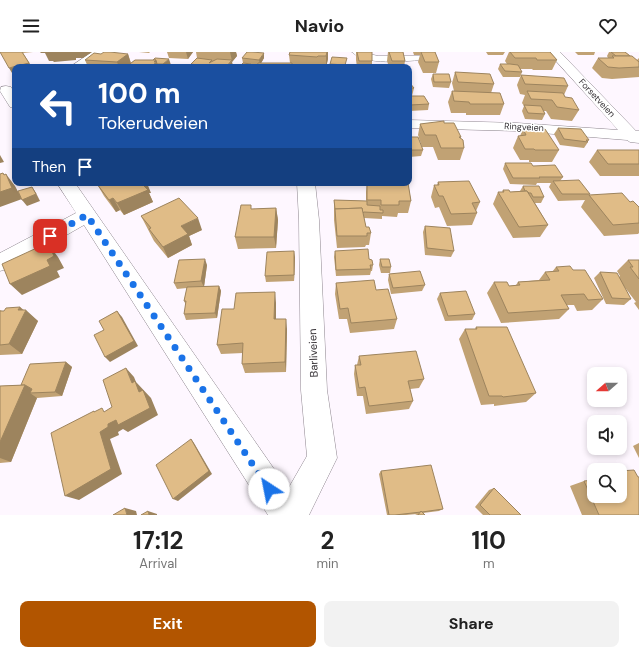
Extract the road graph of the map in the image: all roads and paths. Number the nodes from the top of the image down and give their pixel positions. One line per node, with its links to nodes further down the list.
1 (100, 52): 5 (street)
2 (356, 52): 4 (lane)
3 (554, 52): 9 (street, Forsetveien)
4 (422, 58)
5 (81, 64)
6 (7, 89): 7 (street)
7 (12, 98)
8 (412, 124): 9 (street, Ringveien)
9 (636, 138)
10 (68, 186): 12 (street)
11 (306, 186): 15 (street, Barliveien)
12 (87, 215): 13 (street); 14 (street)
13 (0, 263)
14 (287, 515)
15 (292, 515)

